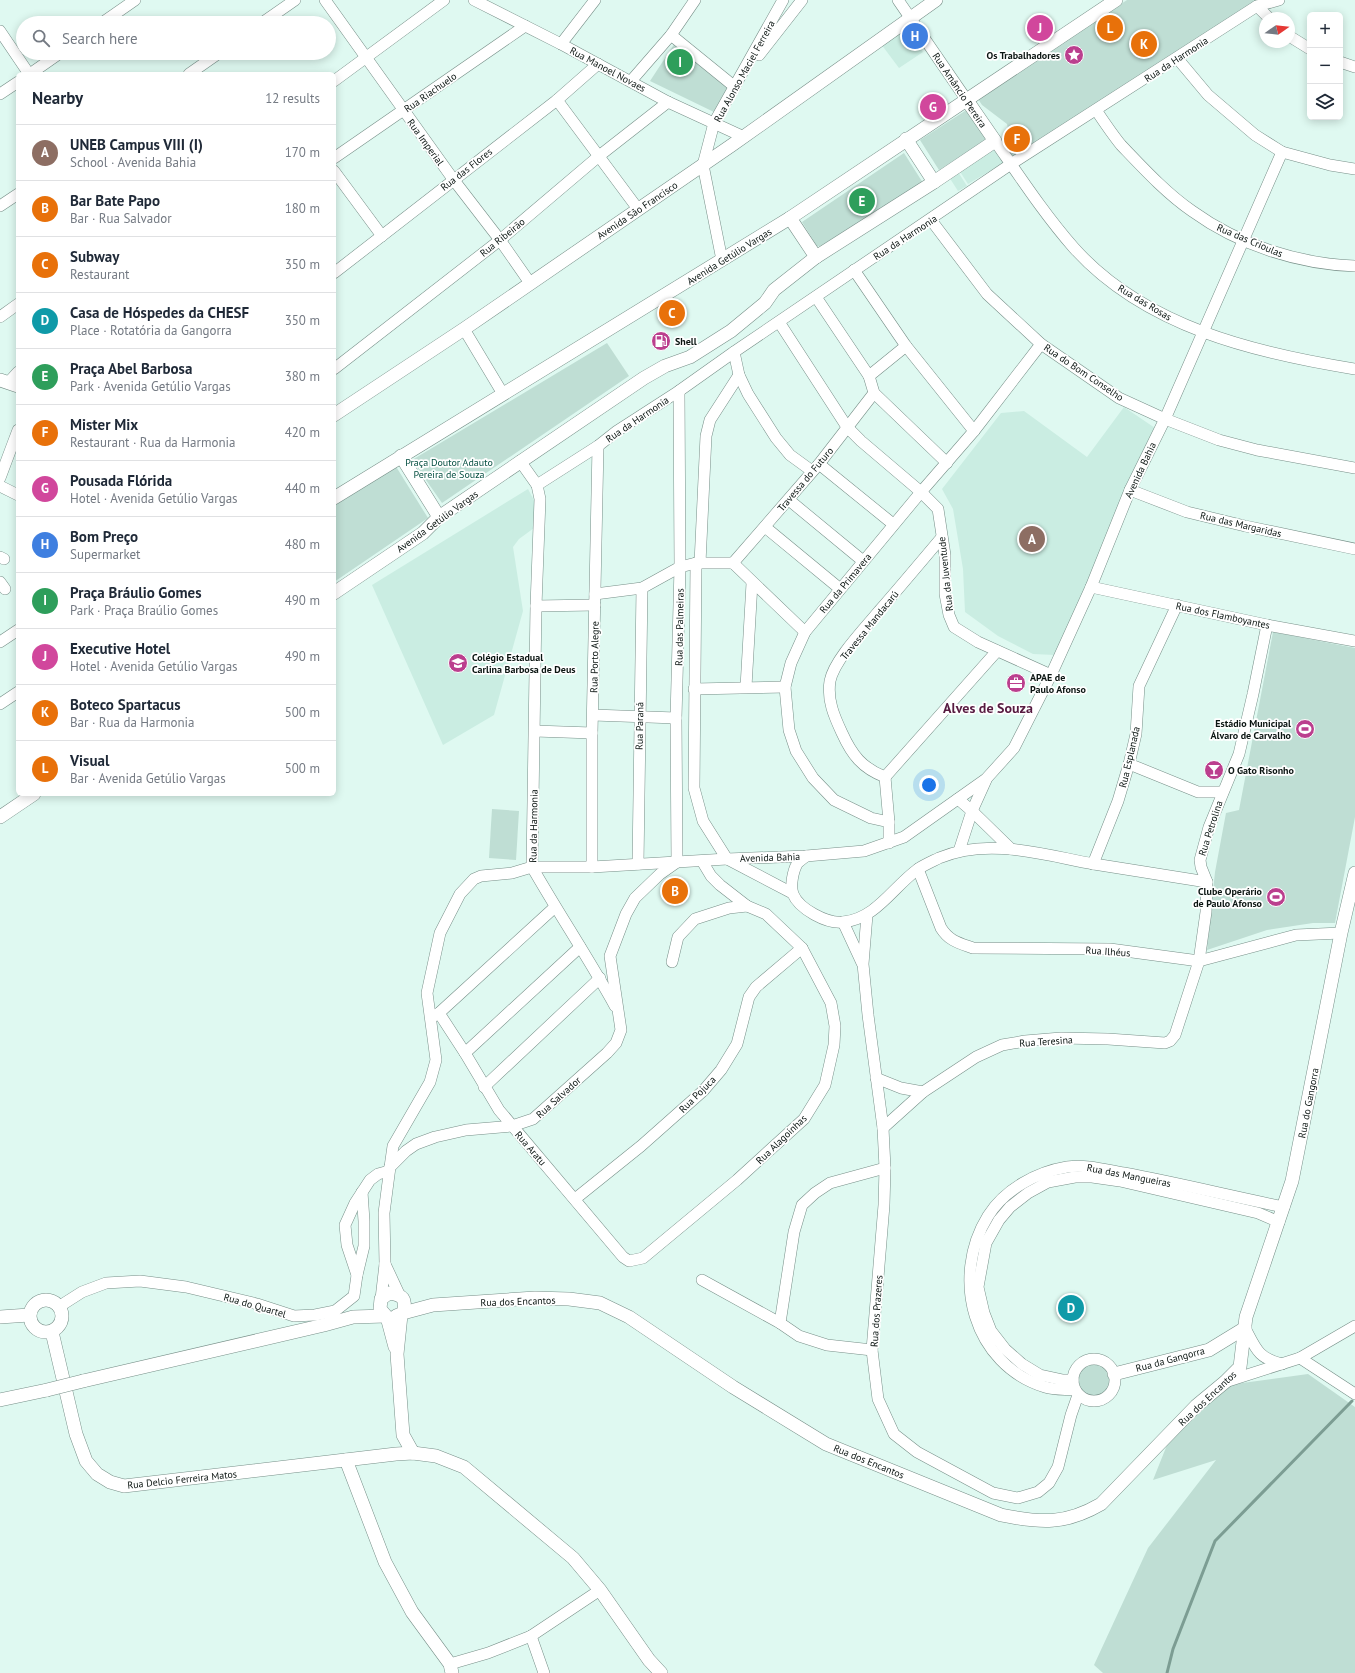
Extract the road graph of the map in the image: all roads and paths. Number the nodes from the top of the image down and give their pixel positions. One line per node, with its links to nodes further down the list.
1 (135, 0): 17 (street)
2 (295, 0): 18 (street)
3 (326, 0): 27 (street, Rua Imperial)
4 (444, 0): 27 (street)
5 (474, 0): 14 (street, Rua Manoel Novaes)
6 (595, 0): 24 (street)
7 (695, 0): 22 (street)
8 (783, 0): 41 (street, Rua Alonso Maciel Ferreira)
9 (802, 0): 41 (street)
10 (898, 0): 19 (street, Rua Amâncio Pereira)
11 (936, 0): 19 (street, Avenida São Francisco)
12 (1116, 0): 43 (street, Avenida Getúlio Vargas)
13 (1279, 0): 15 (street, Rua da Harmonia)
14 (487, 3): 20 (street, Rua Manoel Novaes)
15 (1257, 6): 16 (street); 28 (street, Rua da Harmonia)
16 (1263, 12)
17 (112, 16)
18 (272, 16)
19 (911, 18): 43 (street, Rua Amâncio Pereira); 49 (street, Avenida São Francisco)
20 (525, 26): 24 (street, Rua Manoel Novaes); 46 (street, Rua Riachuelo)
21 (0, 31): 26 (street)
22 (671, 35): 39 (street); 41 (street)
23 (1295, 40): 25 (street)
24 (562, 44): 33 (street, Rua Manoel Novaes)
25 (1308, 48)
26 (16, 54)
27 (366, 58): 38 (street); 46 (street, Rua Imperial)
28 (1177, 58): 47 (street, Rua da Harmonia); 52 (street)
29 (20, 60): 35 (street)
30 (50, 60): 36 (street)
31 (209, 60): 37 (street)
32 (1343, 63): 34 (street)
33 (598, 64): 39 (street, Rua Manoel Novaes); 44 (street, Rua das Flores)
34 (1355, 67)
35 (29, 72)
36 (33, 72)
37 (192, 72)
38 (336, 80)
39 (631, 81): 45 (street, Rua Manoel Novaes)
40 (16, 83): 42 (street)
41 (737, 84): 48 (street, Rua Alonso Maciel Ferreira)
42 (0, 94)
43 (966, 99): 50 (street, Avenida Getúlio Vargas); 51 (street, Rua Amâncio Pereira)
44 (556, 100): 53 (street); 59 (street, Rua das Flores)
45 (668, 102): 48 (street, Rua Manoel Novaes); 53 (street, Rua Ribeirão)
46 (403, 110): 54 (street, Rua Riachuelo); 59 (street, Rua Imperial)
47 (1096, 110): 55 (street, Rua da Harmonia); 68 (street, Rua das Crioulas)
48 (714, 122): 49 (street, Rua Manoel Novaes); 56 (street, Rua Alonso Maciel Ferreira)
49 (744, 137): 56 (street, Avenida São Francisco)
50 (906, 139): 60 (street); 64 (street, Avenida Getúlio Vargas)
51 (995, 141): 55 (street, Rua das Rosas); 60 (street, Avenida Getúlio Vargas)
52 (1282, 152): 57 (street); 68 (street, Avenida Bahia)
53 (599, 156): 63 (street); 67 (street, Rua Ribeirão)
54 (336, 157)
55 (1011, 164): 65 (street, Rua da Harmonia); 80 (street, Rua das Rosas)
56 (703, 165): 63 (street, Avenida São Francisco); 70 (street, Rua Alonso Maciel Ferreira)
57 (1355, 169)
58 (336, 174): 66 (street)
59 (453, 179): 66 (street, Rua das Flores); 67 (street, Rua Imperial)
60 (934, 182): 69 (street, Avenida Getúlio Vargas)
61 (16, 195): 62 (street)
62 (0, 206)
63 (638, 209): 74 (street, Avenida São Francisco)
64 (790, 218): 69 (street); 70 (street, Avenida Getúlio Vargas)
65 (931, 220): 72 (street, Rua da Harmonia); 81 (street, Rua do Bom Conselho)
66 (382, 236): 73 (street, Rua das Flores)
67 (500, 240): 74 (street, Rua Imperial); 84 (street, Rua Ribeirão)
68 (1244, 240): 71 (street, Rua das Crioulas); 80 (street, Avenida Bahia)
69 (816, 257): 100 (street, Avenida Getúlio Vargas)
70 (722, 260): 92 (street, Avenida Getúlio Vargas)
71 (1355, 266)
72 (854, 270): 75 (street, Rua da Harmonia); 82 (street)
73 (336, 271)
74 (530, 282): 79 (street, Avenida São Francisco)
75 (816, 297): 78 (street, Rua da Harmonia); 88 (street)
76 (16, 305): 77 (street)
77 (0, 317)
78 (779, 322): 83 (street, Rua da Harmonia); 95 (street, Rua da Juventude)
79 (464, 329): 92 (street); 93 (street, Avenida São Francisco)
80 (1203, 333): 85 (street, Rua das Rosas); 94 (street, Avenida Bahia)
81 (1041, 344): 94 (street, Rua do Bom Conselho); 96 (street, Rua da Primavera)
82 (906, 346): 88 (street); 96 (street)
83 (734, 352): 87 (street); 90 (street, Rua da Harmonia)
84 (336, 367)
85 (1355, 368)
86 (16, 374): 89 (street)
87 (739, 375): 102 (street); 118 (street, Rua das Palmeiras)
88 (869, 376): 91 (street)
89 (9, 383)
90 (679, 391): 98 (street, Rua da Harmonia); 120 (street, Rua das Palmeiras)
91 (874, 393): 95 (street, Travessa do Futuro); 101 (street)
92 (503, 394): 99 (street, Avenida Getúlio Vargas)
93 (336, 414)
94 (1165, 419): 103 (street, Rua do Bom Conselho); 107 (street, Avenida Bahia)
95 (847, 427): 102 (street, Travessa do Futuro); 108 (street, Rua da Juventude)
96 (974, 431): 101 (street, Rua da Primavera)
97 (16, 435): 104 (street)
98 (598, 446): 105 (street, Rua da Harmonia); 126 (street, Rua Porto Alegre)
99 (401, 456): 110 (street, Avenida Getúlio Vargas); 112 (street)
100 (520, 461): 105 (street, Rua da Harmonia); 112 (street, Avenida Getúlio Vargas)
101 (947, 463): 108 (street, Rua da Primavera)
102 (816, 467): 111 (street, Travessa do Futuro); 113 (street)
103 (1355, 468)
104 (0, 478)
105 (537, 485): 128 (street, Rua da Harmonia)
106 (0, 486): 109 (street)
107 (1130, 490): 116 (street, Rua das Margaridas); 122 (street, Avenida Bahia)
108 (920, 492): 113 (street, Rua da Primavera); 115 (street, Rua da Juventude)
109 (16, 494)
110 (336, 497)
111 (789, 500): 114 (street, Travessa do Futuro); 117 (street)
112 (439, 517): 125 (street, Avenida Getúlio Vargas)
113 (893, 524): 117 (street, Rua da Primavera)
114 (765, 527): 119 (street, Travessa do Futuro); 124 (street)
115 (942, 537): 134 (street, Rua da Juventude); 147 (street, Travessa Mandacarú)
116 (1355, 549)
117 (863, 561): 124 (street, Rua da Primavera)
118 (698, 563): 119 (street); 120 (street); 138 (street, Rua das Palmeiras)
119 (733, 563): 121 (street)
120 (680, 568): 123 (street); 143 (street, Rua das Palmeiras)
121 (752, 583): 131 (street); 136 (street)
122 (1091, 587): 127 (street, Rua dos Flamboyantes); 135 (street, Avenida Bahia)
123 (642, 588): 126 (street); 142 (street, Rua Paraná)
124 (839, 588): 131 (street, Rua da Primavera)
125 (336, 592)
126 (595, 599): 128 (street); 141 (street, Rua Porto Alegre)
127 (1176, 605): 129 (street, Rua dos Flamboyantes); 146 (street, Rua Esplanada)
128 (536, 606): 144 (street, Rua da Harmonia)
129 (1267, 625): 132 (street, Rua dos Flamboyantes); 149 (street, Rua Petrolina)
130 (16, 631): 133 (street)
131 (805, 632): 137 (street, Rua da Primavera)
132 (1355, 641)
133 (0, 642)
134 (997, 651): 135 (street, Rua da Juventude); 147 (street)
135 (1051, 675): 148 (street, Avenida Bahia)
136 (746, 687): 137 (street); 138 (street)
137 (785, 687): 154 (street, Rua da Primavera)
138 (694, 689): 159 (street, Rua das Palmeiras)
139 (16, 693): 140 (street)
140 (0, 704)
141 (593, 715): 142 (street); 145 (street, Rua Porto Alegre)
142 (639, 716): 143 (street); 162 (street, Rua Paraná)
143 (676, 718): 161 (street, Rua das Palmeiras)
144 (535, 730): 145 (street); 164 (street, Rua da Harmonia)
145 (592, 733): 165 (street, Rua Porto Alegre)
146 (1129, 764): 149 (street); 163 (street, Rua Esplanada)
147 (885, 777): 154 (street)
148 (986, 779): 151 (street, Avenida Bahia); 152 (street, Avenida Bahia)
149 (1222, 792): 168 (street, Rua Petrolina)
150 (31, 796): 153 (street)
151 (958, 799): 152 (street); 155 (street, Avenida Bahia)
152 (972, 810): 156 (street); 157 (street, Avenida Bahia)
153 (0, 817)
154 (889, 822): 155 (street)
155 (889, 843): 158 (street, Avenida Bahia)
156 (1011, 848): 157 (street); 163 (street)
157 (959, 851): 166 (street)
158 (806, 856): 159 (street, Avenida Bahia); 169 (street)
159 (727, 859): 160 (street, Avenida Bahia); 169 (street)
160 (702, 861): 161 (street, Avenida Bahia); 170 (street, Rua Alagoinhas)
161 (677, 862): 162 (street, Avenida Bahia); 177 (street, Rua Salvador)
162 (638, 864): 165 (street, Avenida Bahia)
163 (1093, 864): 168 (street)
164 (532, 867): 165 (street, Avenida Bahia); 171 (street); 184 (street, Rua da Harmonia)
165 (592, 867)
166 (918, 869): 172 (street); 179 (street, Rua Ilhéus)
167 (1355, 872): 174 (street, Rua do Gangorra)
168 (1207, 882): 179 (street, Rua Petrolina)
169 (792, 893): 173 (street)
170 (747, 906): 176 (street, Rua Alagoinhas); 180 (street)
171 (555, 907): 175 (street); 184 (street)
172 (867, 915): 173 (street); 181 (street, Rua dos Prazeres)
173 (843, 922): 181 (street, Rua dos Prazeres)
174 (1341, 933): 179 (street, Rua Ilhéus); 200 (street, Rua do Gangorra)
175 (580, 947): 178 (street); 186 (street)
176 (802, 948): 198 (street, Rua Pojuca); 203 (street, Rua Alagoinhas)
177 (610, 956): 178 (street); 183 (street, Rua Salvador)
178 (589, 961): 182 (street)
179 (1199, 961): 185 (street, Rua Petrolina)
180 (672, 962)
181 (863, 964): 187 (street, Rua dos Prazeres)
182 (600, 978): 183 (street); 188 (street)
183 (619, 1013): 190 (street, Rua Salvador)
184 (435, 1015): 186 (street, Rua Aratu); 193 (street, Rua da Harmonia)
185 (1157, 1043): 189 (street, Rua Teresina)
186 (465, 1053): 188 (street, Rua Aratu)
187 (876, 1078): 189 (street); 191 (street, Rua dos Prazeres)
188 (484, 1087): 190 (street, Rua Aratu)
189 (923, 1092): 191 (street, Rua Teresina)
190 (512, 1126): 193 (street, Rua Salvador); 198 (street, Rua Aratu)
191 (883, 1128): 192 (street, Rua dos Prazeres)
192 (885, 1168): 216 (street); 220 (street, Rua dos Prazeres)
193 (389, 1169): 196 (street, Rua do Quartel); 204 (street)
194 (1047, 1177): 195 (street, Rua das Mangueiras); 197 (street, Rua das Mangueiras); 199 (street, Rua das Mangueiras)
195 (1142, 1182): 200 (street, Rua das Mangueiras); 201 (street, Rua das Mangueiras)
196 (362, 1192): 205 (street); 205 (street, Rua do Quartel)
197 (1002, 1198): 199 (street); 202 (street, Rua das Mangueiras)
198 (575, 1199): 203 (street, Rua Aratu)
199 (1010, 1207): 202 (street, Rua das Mangueiras)
200 (1284, 1207): 201 (street, Rua do Gangorra)
201 (1279, 1222): 218 (street, Rua do Gangorra)
202 (981, 1241): 226 (street, Rua das Mangueiras)
203 (643, 1258)
204 (385, 1264): 207 (street); 208 (street)
205 (357, 1275): 210 (street, Rua do Quartel)
206 (702, 1280): 216 (street)
207 (401, 1296): 208 (street); 209 (street, Rua dos Encantos); 211 (street)
208 (381, 1300): 213 (street); 215 (street, Rua do Quartel)
209 (433, 1305): 211 (street, Rua dos Encantos); 225 (street, Rua dos Encantos)
210 (60, 1306): 212 (street); 219 (street)
211 (402, 1314): 213 (street); 221 (street)
212 (30, 1315): 214 (street); 219 (street)
213 (386, 1316): 215 (street, Rua do Quartel); 221 (street)
214 (0, 1317)
215 (353, 1317): 228 (street, Rua do Quartel, bridge)
216 (780, 1323): 220 (street)
217 (1355, 1326): 222 (street)
218 (1245, 1328): 223 (street); 224 (street, Rua da Gangorra); 225 (street, Rua dos Encantos)
219 (52, 1332): 232 (street, Rua Delcio Ferreira Matos)
220 (872, 1350): 226 (street, Rua dos Prazeres)
221 (398, 1354): 229 (street)
222 (1300, 1358): 223 (street); 227 (street)
223 (1282, 1364): 225 (street)
224 (1114, 1374): 226 (street); 226 (street)
225 (1225, 1382)
226 (1075, 1388)
227 (1355, 1394)
228 (0, 1400)
229 (403, 1435): 230 (street); 231 (street)
230 (413, 1453): 231 (street, Rua Delcio Ferreira Matos); 233 (street, Rua Delcio Ferreira Matos)
231 (396, 1454): 232 (street, Rua Delcio Ferreira Matos)
232 (346, 1460): 235 (street)
233 (600, 1590): 234 (street); 237 (street, Rua Delcio Ferreira Matos)
234 (531, 1636): 235 (street); 236 (street)
235 (451, 1668)
236 (544, 1673)
237 (661, 1673)

